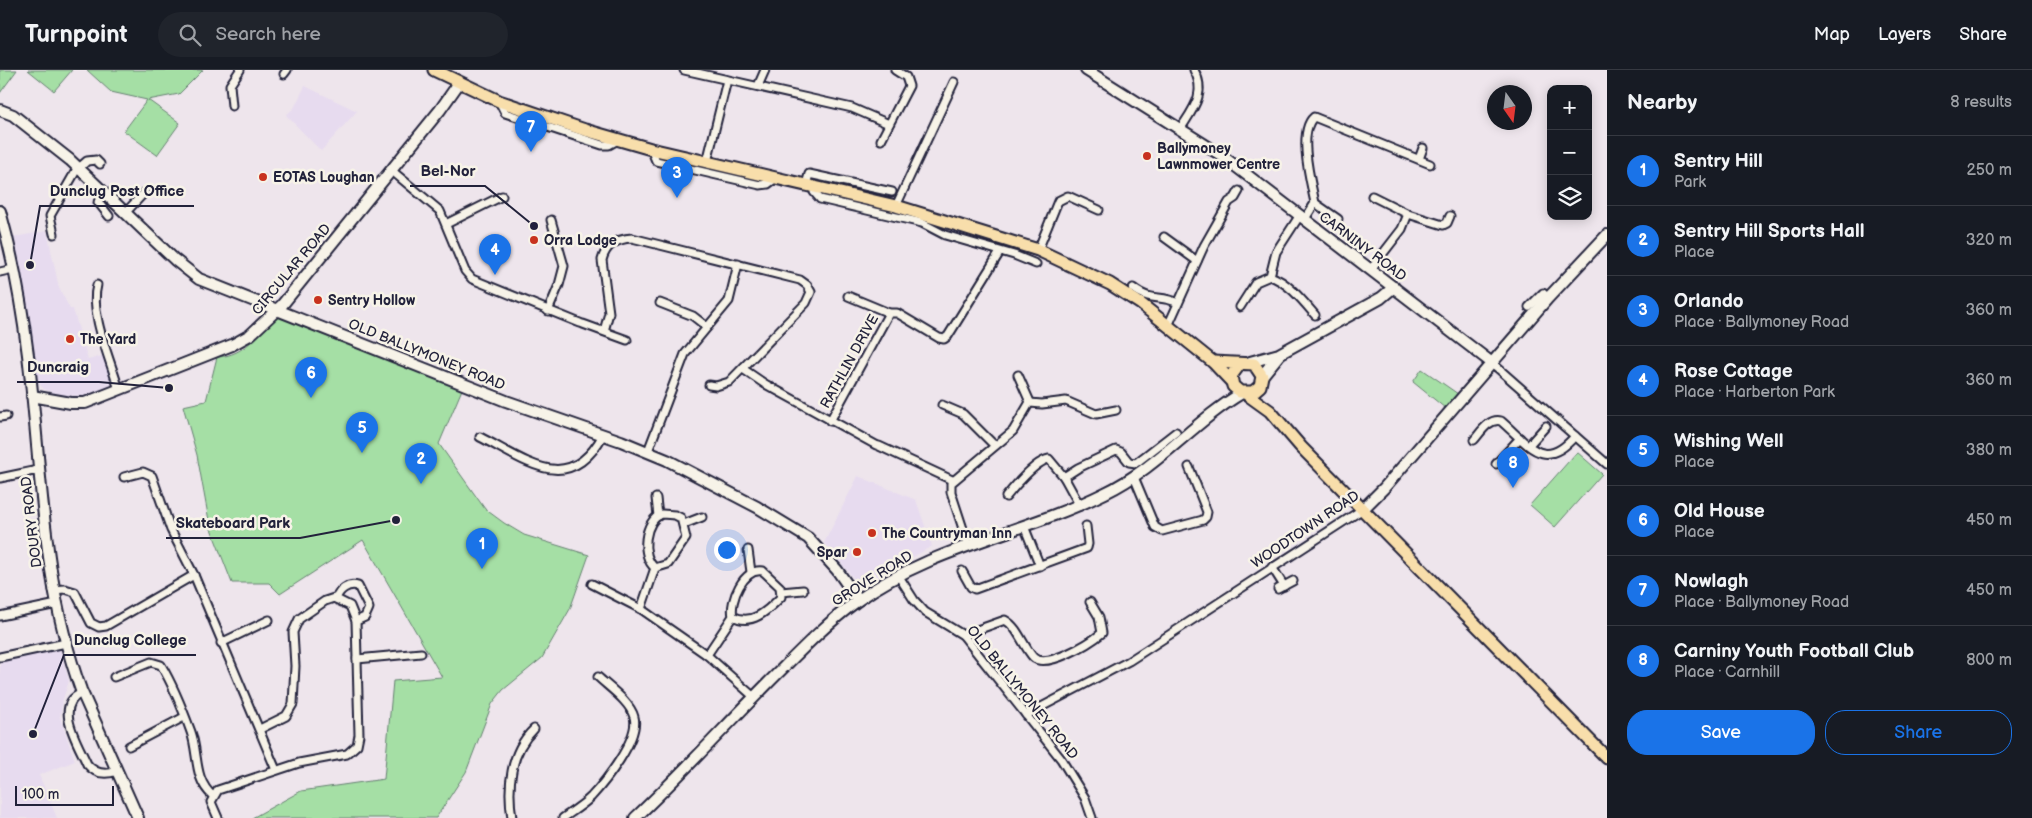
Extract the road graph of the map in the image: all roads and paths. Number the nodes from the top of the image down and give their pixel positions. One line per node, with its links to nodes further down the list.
1 (240, 70): 13 (street)
2 (684, 70): 8 (street)
3 (765, 70): 12 (street)
4 (895, 70): 15 (street)
5 (1086, 70): 16 (street, CARNINY ROAD)
6 (1194, 70): 16 (street)
7 (441, 72): 11 (main road)
8 (700, 72): 9 (street)
9 (727, 80): 12 (street); 21 (street)
10 (954, 82): 35 (street)
11 (459, 83): 19 (main road); 25 (street, CIRCULAR ROAD)
12 (758, 86): 15 (street)
13 (232, 106)
14 (0, 110): 24 (street, OLD BALLYMONEY ROAD)
15 (889, 124): 17 (street)
16 (1180, 128): 42 (street, CARNINY ROAD)
17 (881, 140)
18 (1423, 148): 20 (street)
19 (651, 149): 21 (main road); 26 (street)
20 (1419, 159): 23 (street); 34 (street)
21 (707, 162): 26 (main road)
22 (100, 164): 24 (street)
23 (1430, 164)
24 (78, 167): 28 (street, OLD BALLYMONEY ROAD); 47 (street)
25 (391, 170): 46 (street); 69 (street, CIRCULAR ROAD)
26 (776, 178): 27 (main road)
27 (810, 186): 30 (street); 35 (main road); 48 (street)
28 (103, 190): 38 (street, OLD BALLYMONEY ROAD); 40 (street)
29 (1239, 191): 53 (street)
30 (892, 192)
31 (144, 193): 38 (street)
32 (502, 196): 46 (street)
33 (1372, 196): 39 (street)
34 (1315, 203): 42 (street); 43 (street)
35 (896, 206): 45 (main road)
36 (0, 210): 56 (street, DOURY ROAD)
37 (1099, 210): 51 (street)
38 (126, 212): 69 (street, OLD BALLYMONEY ROAD)
39 (1408, 214): 41 (street); 57 (street)
40 (108, 216)
41 (1450, 216)
42 (1303, 217): 57 (street, CARNINY ROAD); 59 (street)
43 (1338, 219)
44 (551, 220): 70 (street)
45 (948, 222): 48 (street); 51 (main road)
46 (446, 224): 70 (street)
47 (54, 234)
48 (945, 235): 52 (street)
49 (1607, 235): 64 (street, WOODTOWN ROAD)
50 (1164, 237): 53 (street)
51 (1038, 250): 73 (main road)
52 (1000, 252): 55 (street); 71 (street, RATHLIN DRIVE)
53 (1198, 261): 66 (street)
54 (738, 264): 74 (street); 75 (street); 81 (street)
55 (1036, 264)
56 (12, 268): 58 (street); 88 (street, DOURY ROAD)
57 (1371, 269): 61 (street, CARNINY ROAD)
58 (0, 272)
59 (1270, 276): 67 (street); 72 (street)
60 (97, 285): 86 (street)
61 (1394, 287): 77 (street); 80 (street, CARNINY ROAD)
62 (1133, 288): 66 (street)
63 (848, 296): 71 (street, RATHLIN DRIVE)
64 (1548, 298): 68 (street); 80 (street, WOODTOWN ROAD)
65 (660, 303): 74 (street)
66 (1178, 303): 73 (street)
67 (1240, 307)
68 (1529, 307)
69 (276, 311): 86 (street, CIRCULAR ROAD); 97 (street, OLD BALLYMONEY ROAD)
70 (548, 311): 75 (street)
71 (889, 313): 94 (street, RATHLIN DRIVE)
72 (1315, 315)
73 (1168, 326): 78 (main road)
74 (706, 327): 104 (street)
75 (604, 331): 76 (street)
76 (627, 340)
77 (1279, 354): 79 (street); 83 (street)
78 (1213, 362): 79 (main road); 84 (main road)
79 (1245, 363): 83 (main road); 84 (main road)
80 (1492, 364): 98 (street, CARNINY ROAD); 117 (street, WOODTOWN ROAD)
81 (744, 369): 85 (street); 94 (street, RATHLIN DRIVE)
82 (1018, 375): 89 (street)
83 (1262, 379): 87 (main road); 93 (main road)
84 (1232, 382): 87 (main road); 90 (street, GROVE ROAD)
85 (709, 385)
86 (119, 390): 88 (street, CIRCULAR ROAD)
87 (1243, 393): 90 (street, GROVE ROAD); 93 (main road)
88 (32, 396): 108 (street, DOURY ROAD)
89 (1030, 402): 92 (street); 102 (street)
90 (1224, 404): 111 (street, GROVE ROAD)
91 (942, 405): 102 (street)
92 (1116, 410)
93 (1270, 411): 117 (main road)
94 (830, 420): 113 (street, RATHLIN DRIVE)
95 (1546, 426): 103 (street)
96 (1176, 432): 110 (street)
97 (603, 435): 99 (street); 104 (street, OLD BALLYMONEY ROAD)
98 (1575, 436): 103 (street); 106 (street, CARNINY ROAD)
99 (480, 437)
100 (1520, 438): 101 (street); 103 (street); 105 (street)
101 (1474, 440)
102 (994, 445): 113 (street)
103 (1529, 445)
104 (648, 452): 138 (street, OLD BALLYMONEY ROAD)
105 (1496, 464)
106 (1607, 464)
107 (1189, 467): 111 (street)
108 (38, 470): 112 (street); 134 (street, DOURY ROAD)
109 (124, 477): 130 (street)
110 (1064, 477): 114 (street); 116 (street)
111 (1134, 477): 116 (street, GROVE ROAD)
112 (0, 478)
113 (952, 480): 123 (street)
114 (1006, 497)
115 (656, 498): 118 (street)
116 (1080, 506): 121 (street, GROVE ROAD)
117 (1363, 509): 126 (street, WOODTOWN ROAD); 162 (main road)
118 (658, 516): 120 (street); 127 (street)
119 (702, 517): 120 (street)
120 (684, 524): 127 (street)
121 (1024, 526): 123 (street, GROVE ROAD); 125 (street)
122 (1086, 526): 125 (street)
123 (968, 544): 131 (street, GROVE ROAD)
124 (748, 550): 129 (street)
125 (1040, 566): 128 (street)
126 (1272, 567): 132 (street); 157 (street, WOODTOWN ROAD)
127 (655, 568): 141 (street)
128 (962, 571)
129 (751, 572): 136 (street); 143 (street)
130 (194, 575): 134 (street); 148 (street)
131 (898, 575): 138 (street, GROVE ROAD); 146 (street, OLD BALLYMONEY ROAD)
132 (1293, 581)
133 (592, 584): 141 (street)
134 (54, 590): 140 (street, DOURY ROAD)
135 (803, 590): 136 (street)
136 (781, 592): 143 (street)
137 (336, 599): 145 (street); 145 (street); 159 (street)
138 (858, 600): 156 (street, GROVE ROAD)
139 (1090, 602): 146 (street)
140 (57, 604): 142 (street); 147 (street, DOURY ROAD)
141 (640, 609): 150 (street)
142 (0, 616)
143 (733, 616): 150 (street)
144 (268, 620): 148 (street)
145 (356, 621): 152 (street)
146 (963, 635): 157 (street, OLD BALLYMONEY ROAD)
147 (66, 643): 151 (street); 155 (street, DOURY ROAD)
148 (221, 643): 159 (street)
149 (420, 653): 152 (street)
150 (707, 655): 156 (street)
151 (0, 657)
152 (357, 660): 163 (street)
153 (114, 677): 158 (street)
154 (598, 677): 169 (street)
155 (82, 693): 164 (street, DOURY ROAD); 164 (street)
156 (754, 697): 170 (street, GROVE ROAD)
157 (1026, 715): 171 (street, OLD BALLYMONEY ROAD)
158 (184, 717): 161 (street); 165 (street)
159 (260, 729): 163 (street)
160 (534, 729): 168 (street)
161 (129, 746)
162 (1607, 758)
163 (276, 770): 165 (street)
164 (117, 771): 166 (street, DOURY ROAD)
165 (213, 796): 167 (street)
166 (138, 818)
167 (218, 818)
168 (512, 818)
169 (563, 818)
170 (636, 818)
171 (1092, 818)

